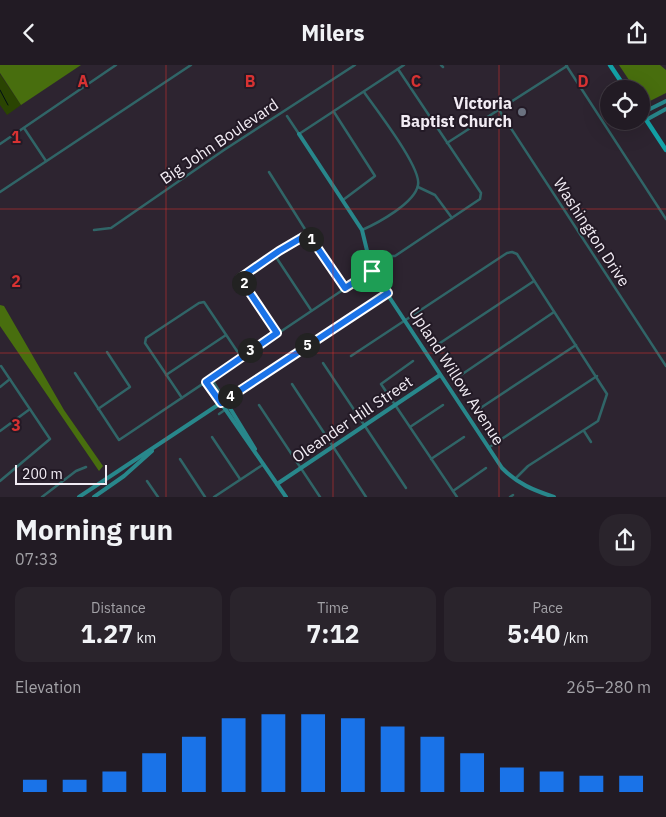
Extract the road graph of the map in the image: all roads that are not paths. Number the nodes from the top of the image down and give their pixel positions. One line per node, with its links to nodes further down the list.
1 (116, 65): 18 (street)
2 (191, 65): 23 (street)
3 (355, 65): 30 (street, Big John Boulevard)
4 (404, 65): 7 (street)
5 (567, 65): 13 (street); 29 (street)
6 (610, 65): 8 (main road)
7 (398, 69): 9 (street); 20 (street)
8 (620, 80)
9 (364, 92): 14 (street); 25 (street)
10 (666, 101): 11 (street)
11 (650, 108)
12 (666, 109): 16 (street)
13 (499, 110): 20 (street); 52 (street, Washington Drive)
14 (334, 112): 19 (street); 27 (street)
15 (287, 116): 19 (street, Upland Willow Avenue)
16 (650, 118)
17 (650, 126): 22 (main road)
18 (24, 128): 21 (street); 23 (street)
19 (300, 134): 27 (street, Upland Willow Avenue)
20 (447, 143): 28 (street)
21 (0, 144)
22 (666, 150)
23 (46, 161): 26 (street)
24 (270, 172): 32 (street)
25 (418, 187): 28 (street); 31 (street)
26 (0, 192)
27 (344, 200): 31 (street, Upland Willow Avenue)
28 (452, 218): 34 (street)
29 (666, 219)
30 (94, 229)
31 (362, 230): 35 (street, Upland Willow Avenue)
32 (308, 234): 33 (street); 37 (street)
33 (274, 255): 39 (street); 42 (street)
34 (387, 256)
35 (372, 271): 37 (street); 38 (street, Upland Willow Avenue)
36 (534, 281): 40 (street); 41 (street); 44 (street)
37 (345, 288): 39 (street)
38 (388, 293): 41 (street, Upland Willow Avenue); 64 (street)
39 (311, 310): 42 (street)
40 (554, 312): 45 (street); 57 (street)
41 (406, 320): 48 (street); 55 (street, Upland Willow Avenue)
42 (277, 333): 47 (street)
43 (226, 335): 47 (street); 54 (street); 54 (street)
44 (438, 345)
45 (576, 345): 56 (street); 74 (street)
46 (107, 352): 72 (street)
47 (241, 357): 58 (street)
48 (351, 357)
49 (413, 361): 68 (street)
50 (323, 363): 76 (street)
51 (1, 366): 59 (street)
52 (666, 366)
53 (74, 373): 72 (street)
54 (166, 375): 63 (street)
55 (440, 375): 68 (street, Oleander Hill Street); 84 (street, Upland Willow Avenue)
56 (597, 376): 79 (street); 84 (street)
57 (458, 377)
58 (211, 378): 60 (street); 64 (street)
59 (10, 379): 62 (street); 71 (street)
60 (206, 382): 63 (street); 65 (street)
61 (292, 384): 83 (street)
62 (0, 387)
63 (182, 398): 72 (street)
64 (225, 400): 65 (street); 70 (street)
65 (221, 403): 73 (street); 85 (street)
66 (235, 403): 70 (street)
67 (259, 405): 90 (street)
68 (396, 405): 76 (street, Oleander Hill Street); 77 (street)
69 (443, 405): 77 (street)
70 (230, 406): 73 (street); 88 (street)
71 (30, 409): 78 (street); 95 (street)
72 (98, 409)
73 (225, 409): 75 (street); 88 (street)
74 (479, 409)
75 (219, 414)
76 (364, 426): 83 (street, Oleander Hill Street); 99 (street)
77 (410, 427): 87 (street)
78 (0, 431)
79 (584, 431): 82 (street); 94 (street)
80 (212, 437): 93 (street)
81 (464, 437): 87 (street)
82 (591, 442)
83 (333, 447): 90 (street, Oleander Hill Street); 110 (street)
84 (488, 448): 94 (street, Upland Willow Avenue)
85 (153, 449): 92 (street); 97 (street)
86 (180, 459): 106 (street)
87 (431, 459): 100 (street)
88 (264, 464): 93 (street); 98 (street)
89 (86, 467): 102 (street)
90 (301, 468): 98 (street, Oleander Hill Street); 109 (street)
91 (486, 468): 100 (street)
92 (110, 476): 97 (street); 103 (street)
93 (240, 479): 107 (street)
94 (514, 480): 101 (street, Upland Willow Avenue)
95 (0, 481)
96 (147, 481): 105 (street)
97 (114, 483): 104 (street)
98 (277, 484): 108 (street)
99 (406, 488)
100 (453, 491): 111 (street)
101 (542, 495): 112 (street, Upland Willow Avenue)
102 (42, 497)
103 (79, 497)
104 (94, 497)
105 (158, 497)
106 (205, 497)
107 (214, 497)
108 (286, 497)
109 (320, 497)
110 (366, 497)
111 (457, 497)
112 (554, 497)

